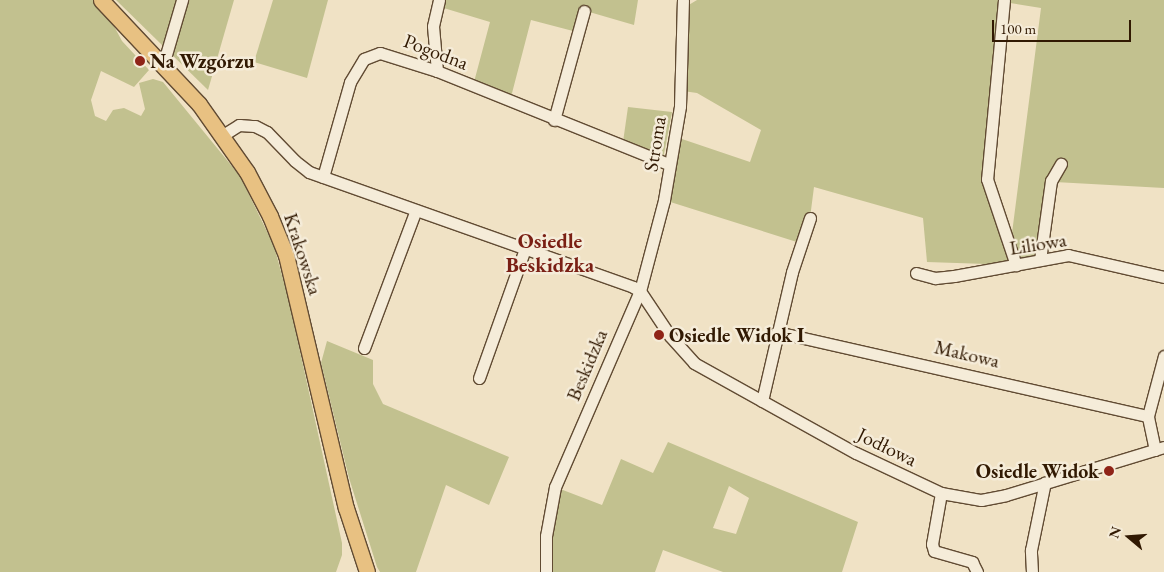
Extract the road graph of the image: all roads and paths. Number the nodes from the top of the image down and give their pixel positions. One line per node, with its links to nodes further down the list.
1 (101, 0): 7 (main road, Krakowska)
2 (182, 0): 7 (street)
3 (439, 0): 8 (street)
4 (683, 0): 11 (street, Stroma)
5 (1004, 0): 18 (street)
6 (584, 11): 9 (street)
7 (163, 64): 10 (main road, Krakowska)
8 (437, 71): 9 (street, Pogodna); 13 (street, Pogodna)
9 (554, 120): 11 (street, Pogodna)
10 (223, 135): 13 (street); 31 (main road, Krakowska)
11 (668, 164): 21 (street, Stroma)
12 (1061, 164): 17 (street)
13 (323, 177): 14 (street)
14 (416, 210): 16 (street); 23 (street)
15 (810, 218): 22 (street)
16 (525, 249): 21 (street); 25 (street)
17 (1040, 260): 18 (street, Liliowa); 20 (street, Liliowa)
18 (1016, 265): 19 (street, Liliowa)
19 (916, 273)
20 (1164, 277)
21 (640, 291): 26 (street, Jodłowa); 32 (street, Beskidzka)
22 (777, 332): 26 (street); 27 (street, Makowa)
23 (364, 348)
24 (1164, 356): 27 (street)
25 (479, 378)
26 (762, 401): 30 (street, Jodłowa)
27 (1148, 416): 28 (street)
28 (1159, 448): 29 (street, Jodłowa)
29 (1045, 482): 30 (street, Jodłowa); 34 (street)
30 (941, 493): 33 (street)
31 (367, 572)
32 (546, 572)
33 (977, 572)
34 (1032, 572)

